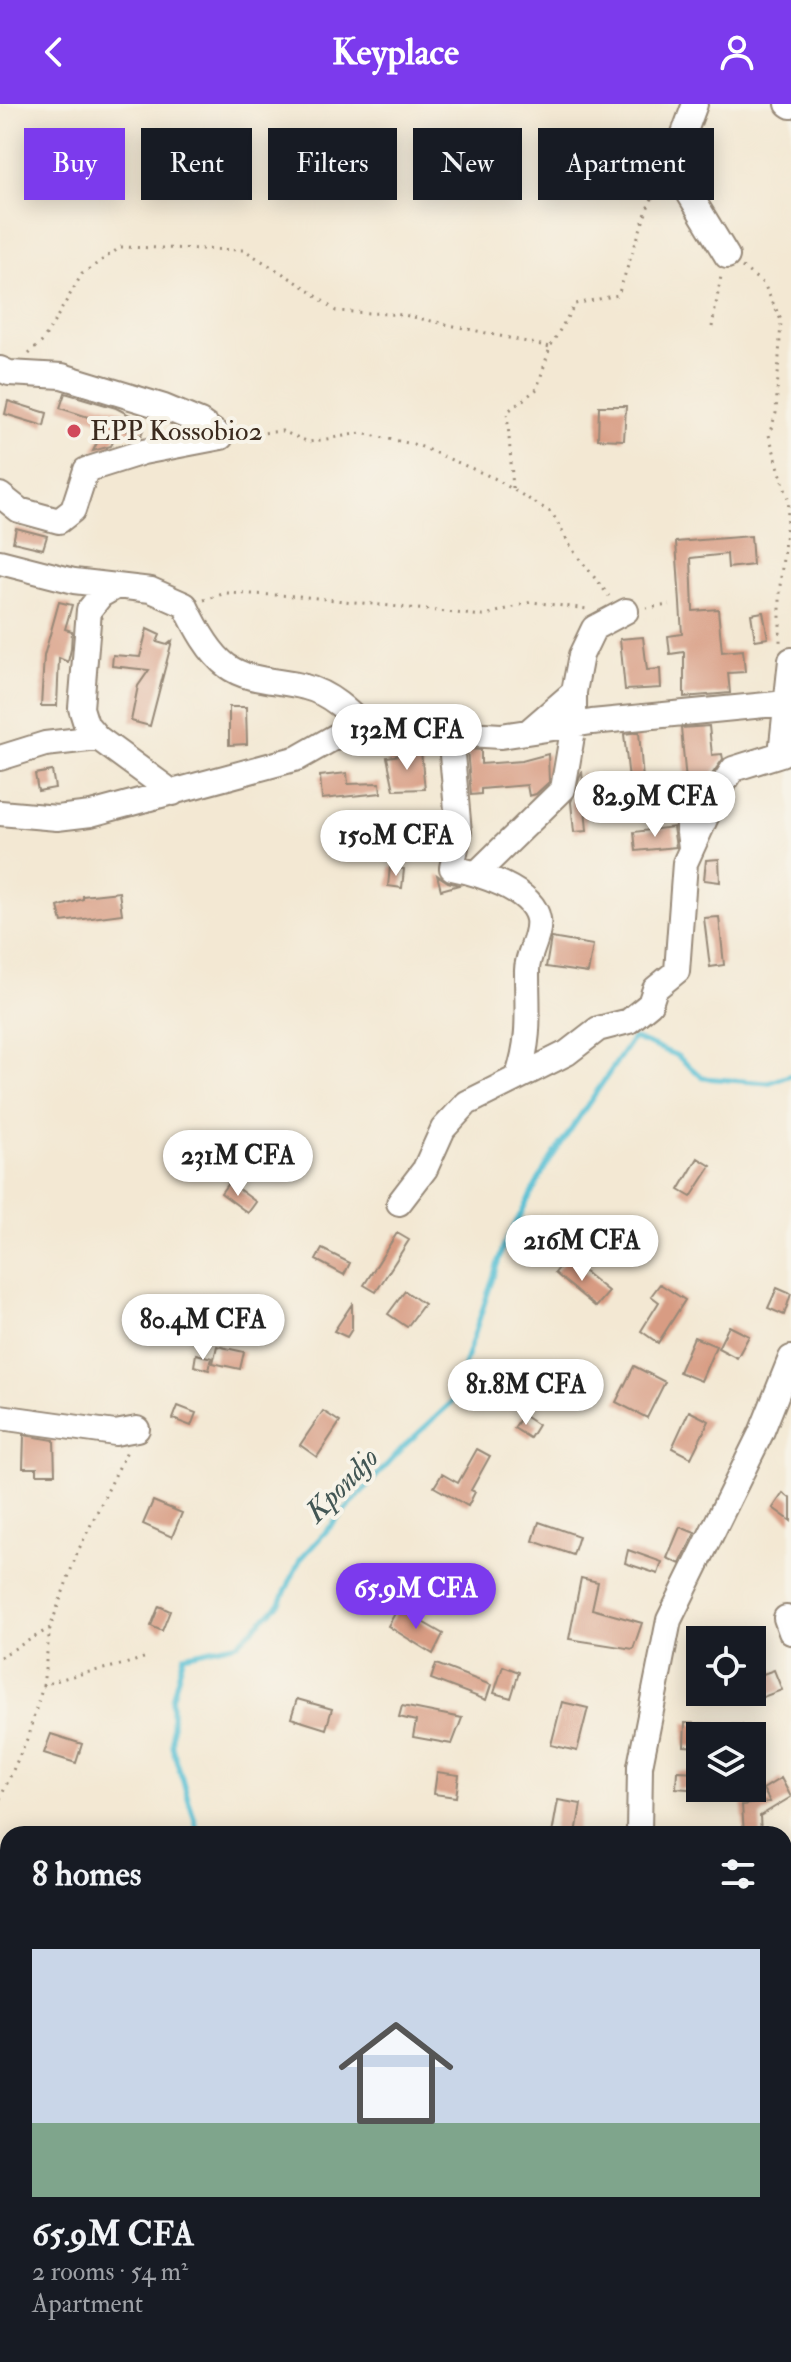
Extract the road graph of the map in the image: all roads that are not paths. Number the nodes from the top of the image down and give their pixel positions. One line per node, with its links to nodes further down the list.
1 (695, 104): 2 (street)
2 (727, 256)
3 (4, 371): 4 (street)
4 (0, 495)
5 (0, 562): 6 (street)
6 (117, 586): 12 (street); 15 (street)
7 (620, 614): 9 (street)
8 (791, 659): 10 (street)
9 (574, 692): 11 (street); 13 (street)
10 (786, 703): 11 (street); 20 (street)
11 (574, 724): 13 (street); 19 (street)
12 (366, 729): 14 (street); 17 (street)
13 (529, 731): 14 (street)
14 (450, 733): 19 (street)
15 (98, 738): 16 (street); 17 (street)
16 (0, 758)
17 (173, 793): 18 (street)
18 (0, 813)
19 (477, 873): 20 (street)
20 (518, 1076): 21 (street)
21 (399, 1203)
22 (791, 1358): 25 (street)
23 (0, 1417): 24 (street)
24 (137, 1429)
25 (639, 1826)

